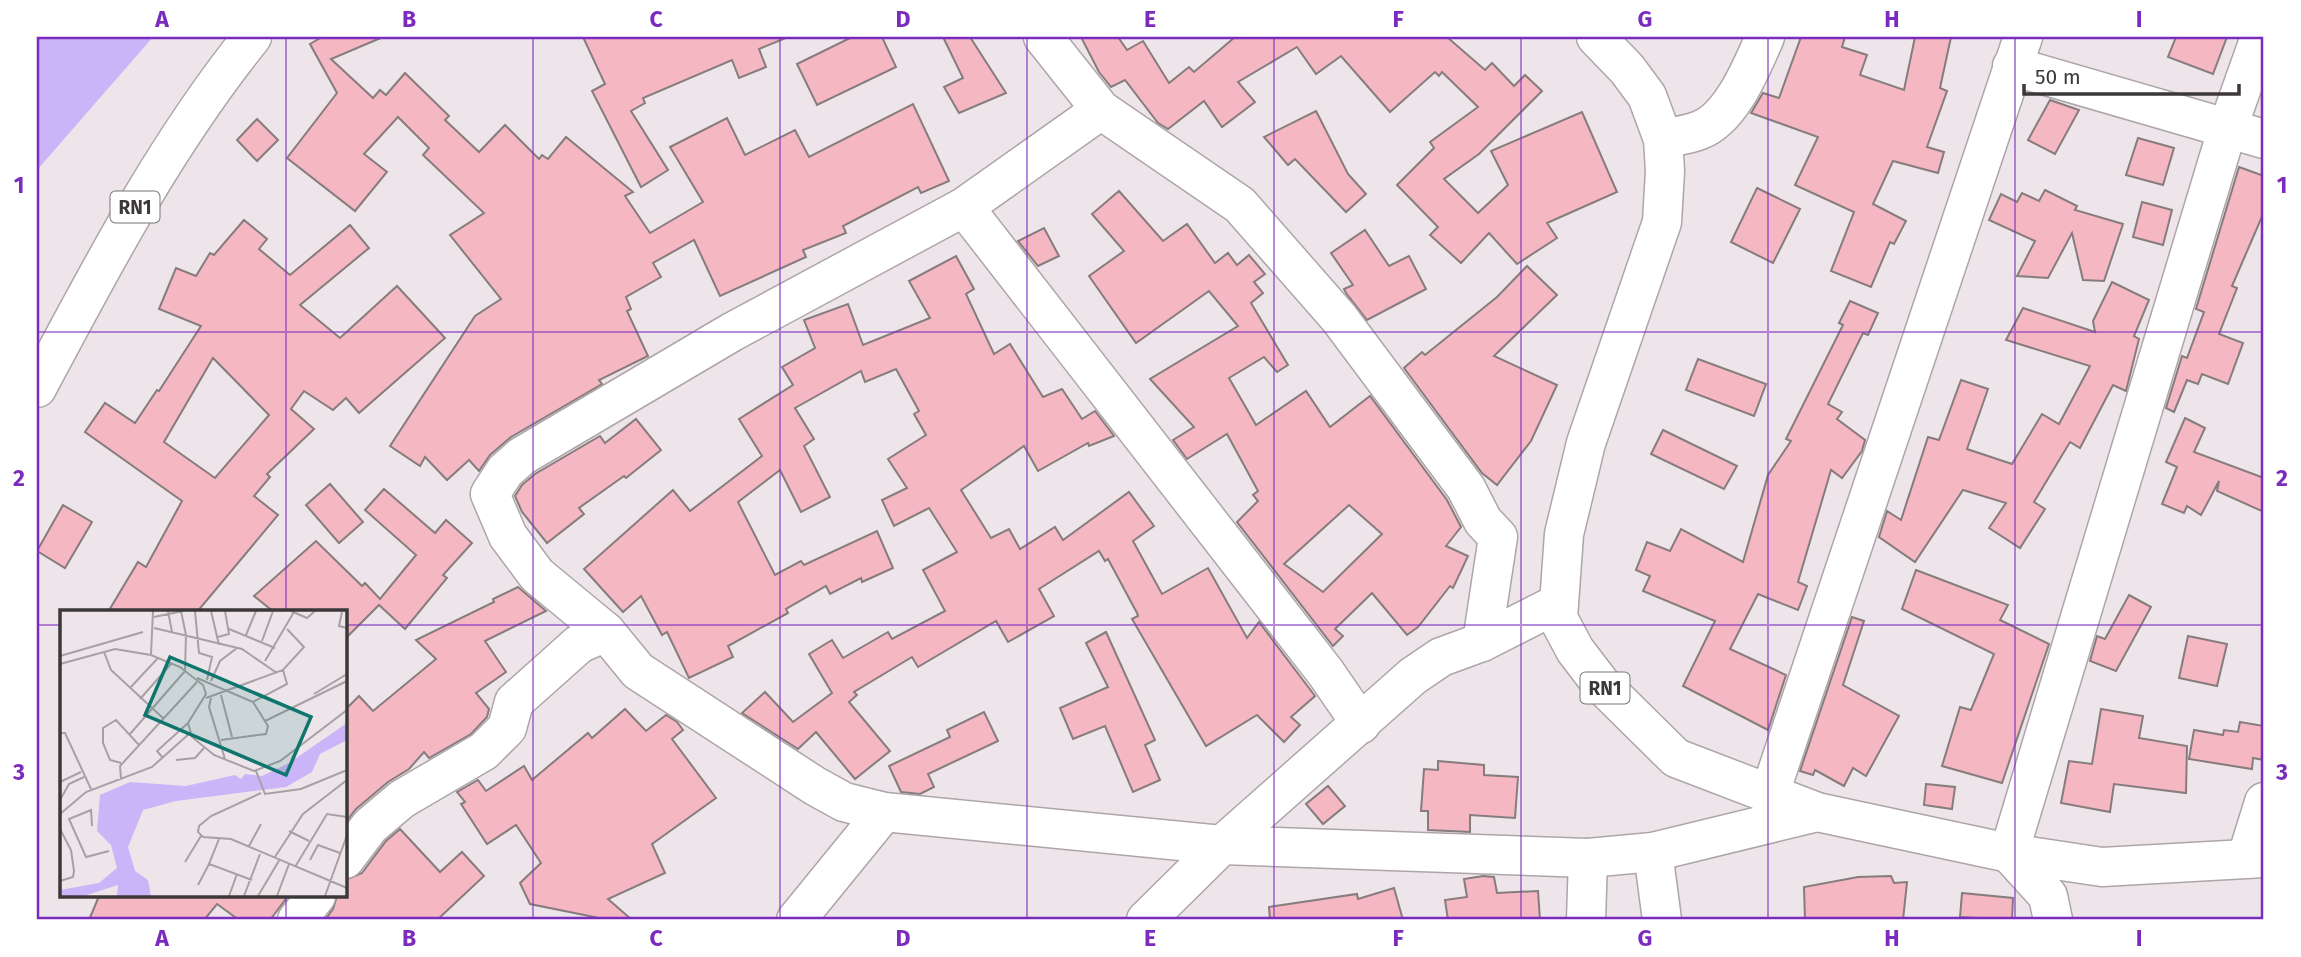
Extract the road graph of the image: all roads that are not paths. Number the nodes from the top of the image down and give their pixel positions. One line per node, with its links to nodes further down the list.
1 (252, 37): 12 (main road, RN1)
2 (1043, 37): 7 (main road)
3 (1596, 37): 9 (main road, RN1)
4 (1765, 37): 9 (main road)
5 (2260, 37): 8 (main road)
6 (2017, 51): 8 (main road); 17 (main road)
7 (1101, 110): 11 (main road); 15 (main road)
8 (2228, 127): 10 (main road); 23 (main road)
9 (1663, 139): 13 (main road, RN1)
10 (2264, 139)
11 (964, 207): 14 (main road); 16 (main road)
12 (37, 388)
13 (1557, 604): 15 (main road); 17 (main road, RN1)
14 (606, 632): 19 (main road); 25 (main road)
15 (1482, 642): 16 (main road)
16 (1361, 724): 21 (main road)
17 (1770, 793): 20 (main road, RN1)
18 (2264, 802): 24 (main road)
19 (884, 812): 21 (main road); 29 (main road)
20 (1817, 812): 22 (main road); 23 (main road, RN1)
21 (1222, 845): 26 (main road); 30 (main road)
22 (1653, 852): 26 (main road); 32 (main road)
23 (2009, 853): 24 (main road, RN1); 33 (main road)
24 (2255, 857)
25 (346, 858)
26 (1588, 858): 31 (main road)
27 (314, 898): 28 (main road)
28 (297, 920)
29 (796, 920)
30 (1146, 920)
31 (1586, 920)
32 (1662, 920)
33 (2053, 920)

